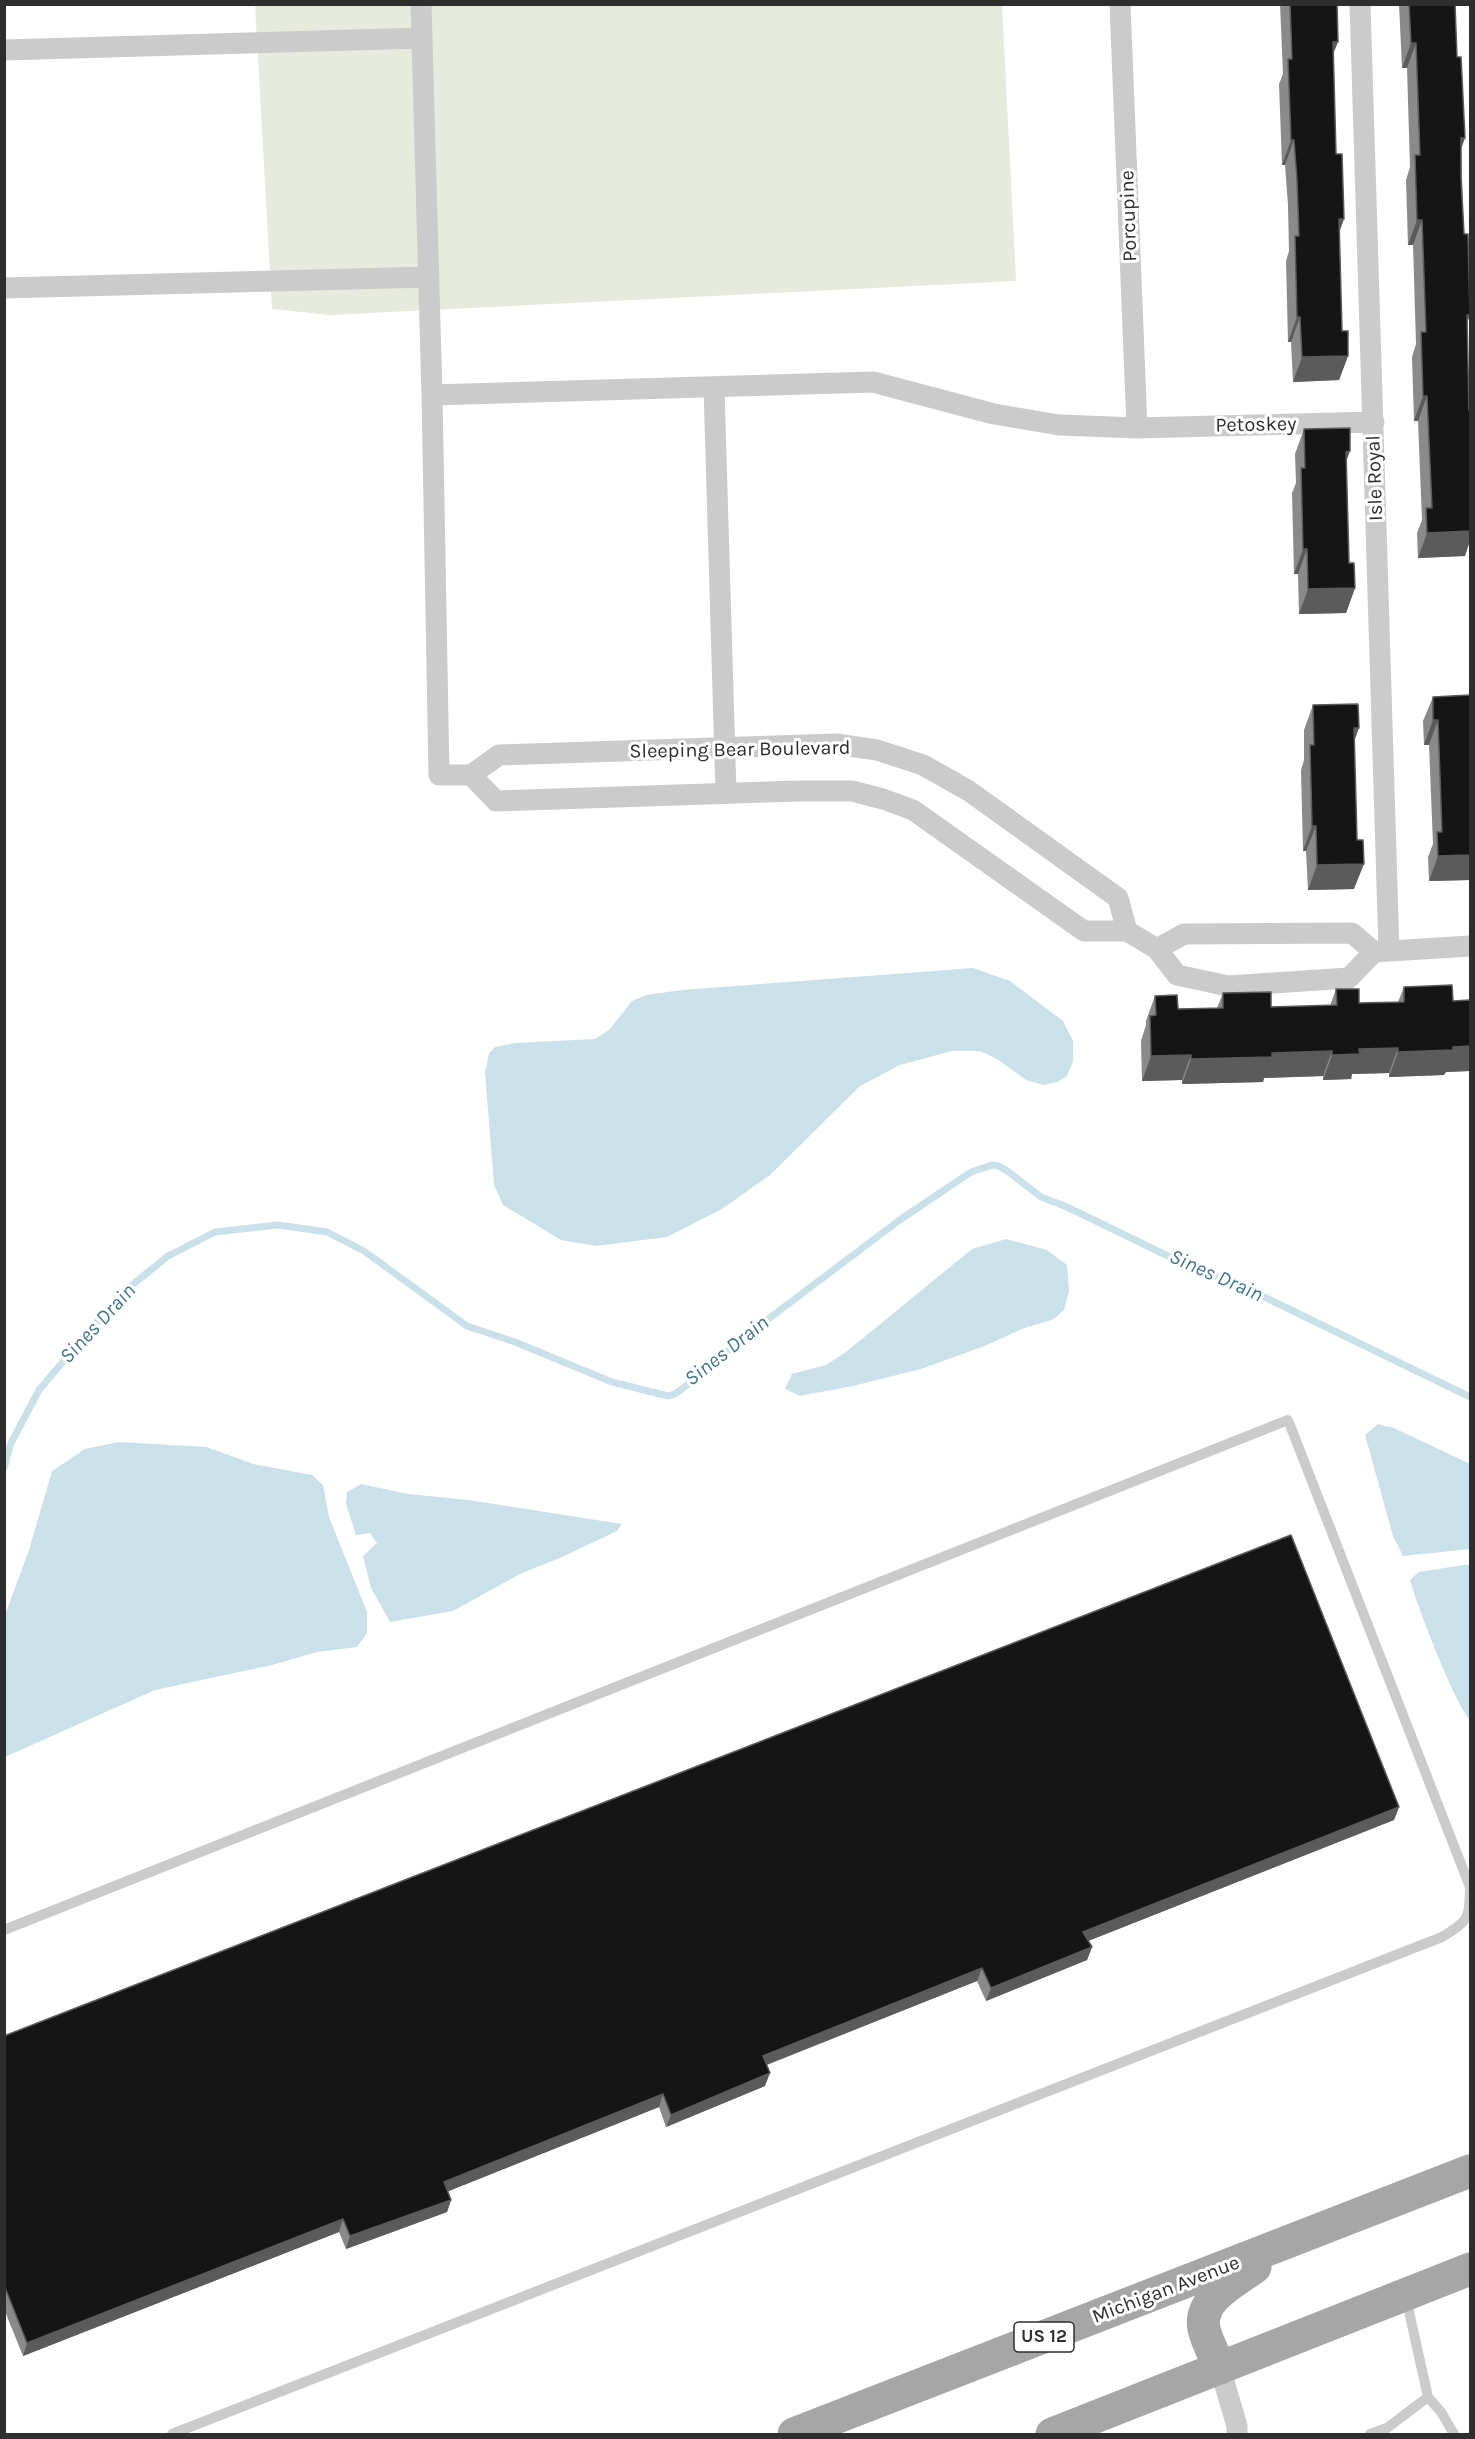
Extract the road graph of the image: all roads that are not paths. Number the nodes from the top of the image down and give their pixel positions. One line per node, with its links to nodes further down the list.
1 (421, 4): 4 (street)
2 (1120, 4): 11 (street, Porcupine)
3 (1360, 4): 10 (street, Isle Royal)
4 (422, 38): 5 (street); 6 (street)
5 (4, 50)
6 (429, 277): 7 (street); 9 (street)
7 (4, 288)
8 (714, 388): 9 (street, Petoskey); 11 (street, Petoskey); 12 (street)
9 (432, 395): 13 (street)
10 (1374, 422): 11 (street, Petoskey); 18 (street, Isle Royal)
11 (1137, 428)
12 (726, 748): 13 (street, Sleeping Bear Boulevard); 14 (street); 15 (street, Sleeping Bear Boulevard)
13 (471, 775): 14 (street)
14 (726, 793): 15 (street)
15 (1127, 932): 17 (street)
16 (1470, 946): 18 (street)
17 (1157, 949): 18 (street); 18 (street)
18 (1382, 951)
19 (4, 1930): 26 (lane)
20 (1470, 2171): 21 (main road, Michigan Avenue / US 12)
21 (1293, 2240): 24 (main road); 27 (main road, Michigan Avenue / US 12)
22 (1470, 2269): 23 (main road)
23 (1405, 2295): 24 (main road); 25 (lane)
24 (1220, 2368): 28 (main road); 29 (street)
25 (1428, 2397): 30 (lane); 31 (lane)
26 (172, 2434)
27 (794, 2434)
28 (1052, 2434)
29 (1237, 2434)
30 (1370, 2434)
31 (1454, 2434)

